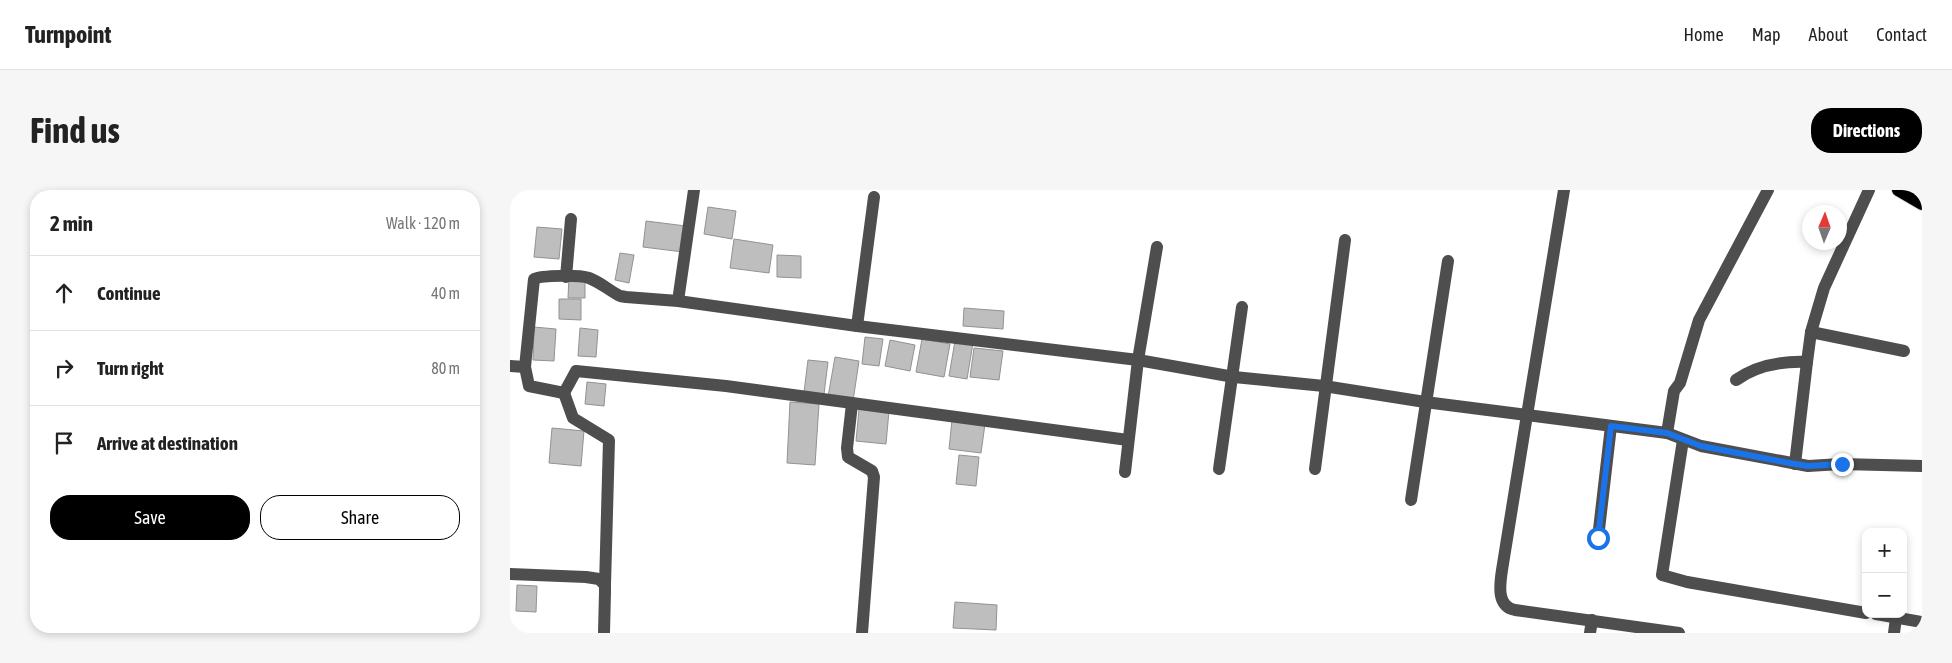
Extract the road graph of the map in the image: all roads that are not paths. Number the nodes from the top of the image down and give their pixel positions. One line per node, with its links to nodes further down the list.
1 (694, 190): 13 (street)
2 (1564, 190): 28 (street)
3 (1768, 190): 30 (street)
4 (1869, 190): 16 (street)
5 (1898, 190): 7 (main road)
6 (874, 197): 15 (street)
7 (1922, 204)
8 (571, 219): 12 (street)
9 (1345, 240): 24 (street)
10 (1157, 247): 18 (street)
11 (1448, 261): 26 (street)
12 (566, 277): 13 (street); 21 (street)
13 (678, 301): 15 (street)
14 (1242, 308): 22 (street)
15 (856, 326): 18 (street)
16 (1811, 332): 17 (street); 19 (street)
17 (1904, 351)
18 (1138, 360): 22 (street); 31 (street)
19 (1807, 362): 23 (street); 33 (street)
20 (510, 366): 21 (street)
21 (525, 367): 25 (street)
22 (1234, 377): 24 (street); 35 (street)
23 (1736, 380)
24 (1324, 386): 26 (street); 36 (street)
25 (564, 394): 27 (street); 41 (street)
26 (1425, 402): 28 (street); 38 (street)
27 (852, 404): 31 (street); 47 (street)
28 (1528, 415): 29 (street); 45 (street)
29 (1611, 426): 30 (street); 39 (street)
30 (1667, 433): 32 (street)
31 (1128, 440): 37 (street)
32 (1683, 440): 33 (street); 42 (street)
33 (1795, 464): 34 (street)
34 (1922, 466)
35 (1219, 469)
36 (1315, 469)
37 (1125, 472)
38 (1411, 500)
39 (1598, 538)
40 (510, 574): 41 (street)
41 (605, 585): 46 (street)
42 (1862, 611)
43 (1896, 618): 44 (street); 49 (street)
44 (1922, 622)
45 (1591, 627): 48 (street)
46 (604, 633)
47 (862, 633)
48 (1679, 633)
49 (1894, 633)

